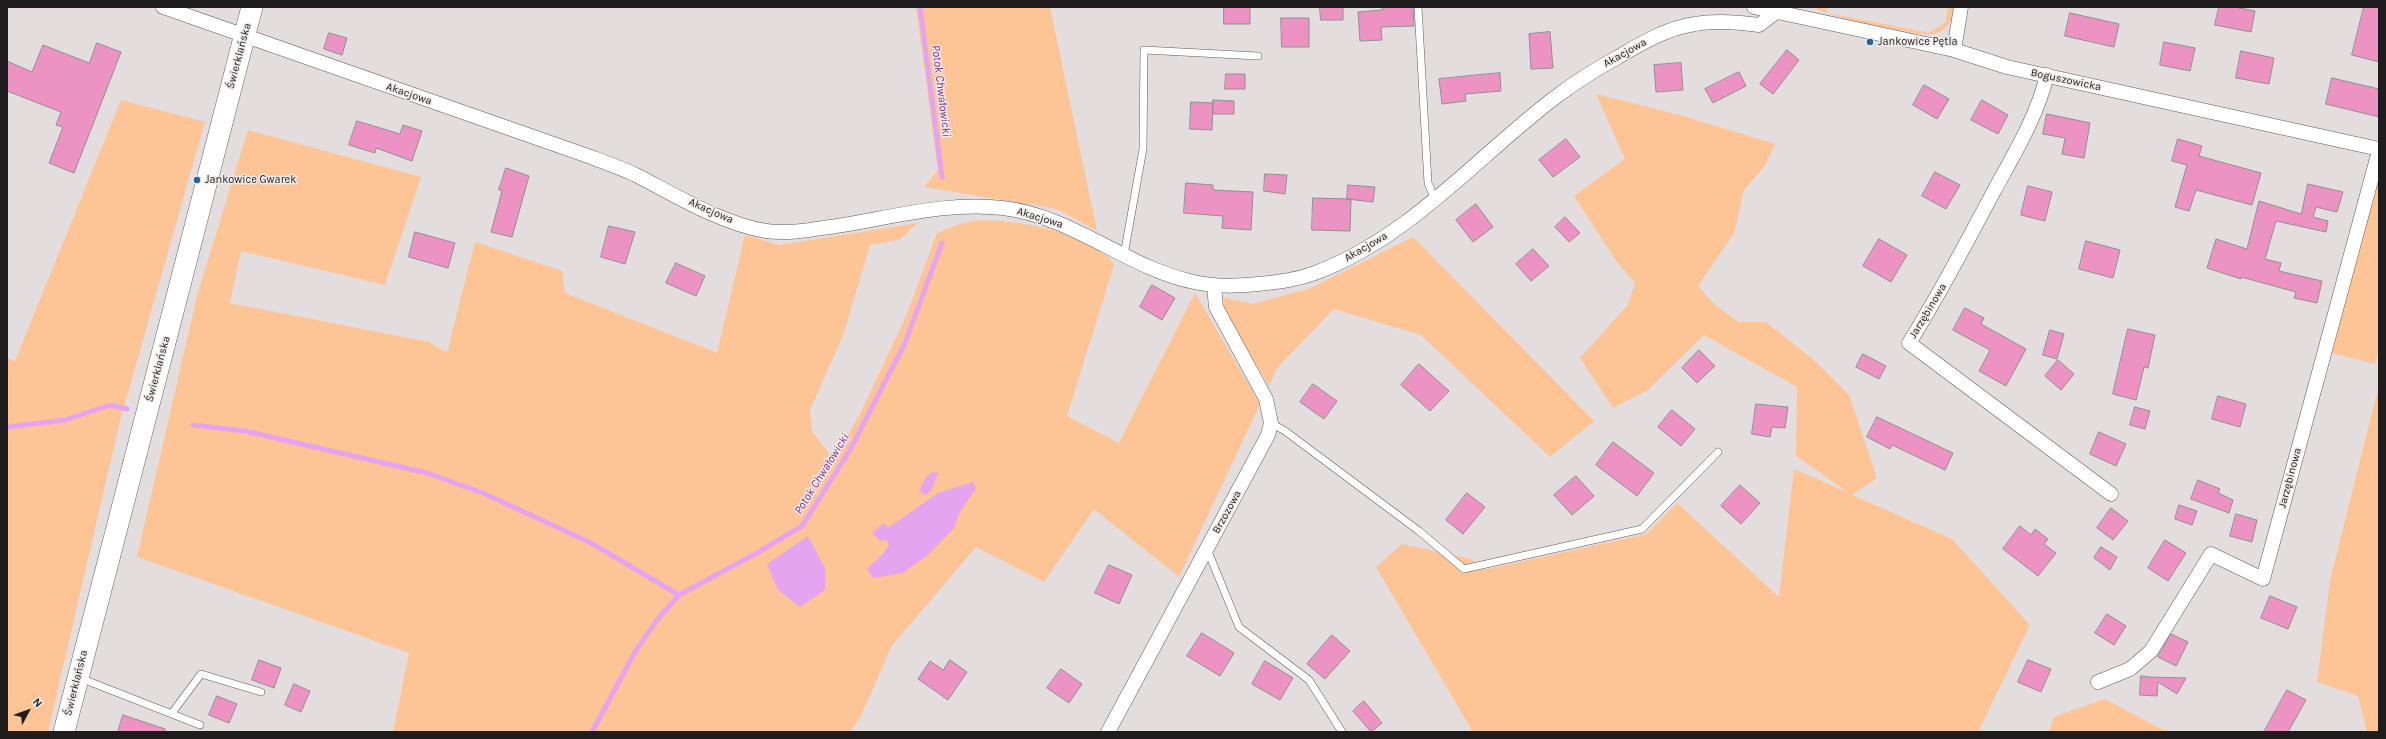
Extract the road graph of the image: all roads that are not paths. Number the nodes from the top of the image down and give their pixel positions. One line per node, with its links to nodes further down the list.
1 (163, 7): 7 (street, Akacjowa)
2 (252, 7): 7 (main road, Świerklańska)
3 (1418, 7): 12 (lane)
4 (1754, 7): 6 (street, Boguszowicka)
5 (1962, 7): 8 (street)
6 (1780, 10): 8 (street, Boguszowicka); 12 (street, Akacjowa)
7 (245, 36): 13 (street, Akacjowa); 19 (main road, Świerklańska)
8 (1954, 50): 10 (street, Boguszowicka)
9 (1258, 56): 13 (lane)
10 (2047, 76): 11 (street, Boguszowicka); 17 (street, Jarzębinowa)
11 (2379, 150): 20 (street, Jarzębinowa)
12 (1435, 199): 14 (street, Akacjowa)
13 (1124, 255): 14 (street, Akacjowa)
14 (1214, 286): 15 (street, Brzozowa)
15 (1271, 422): 16 (lane); 18 (street, Brzozowa)
16 (1718, 452)
17 (2111, 494)
18 (1206, 547): 25 (street, Brzozowa); 26 (lane)
19 (78, 677): 22 (lane); 24 (main road, Świerklańska)
20 (2098, 682)
21 (261, 692): 22 (lane)
22 (172, 714): 23 (lane)
23 (200, 725)
24 (64, 732)
25 (1108, 732)
26 (1342, 732)

